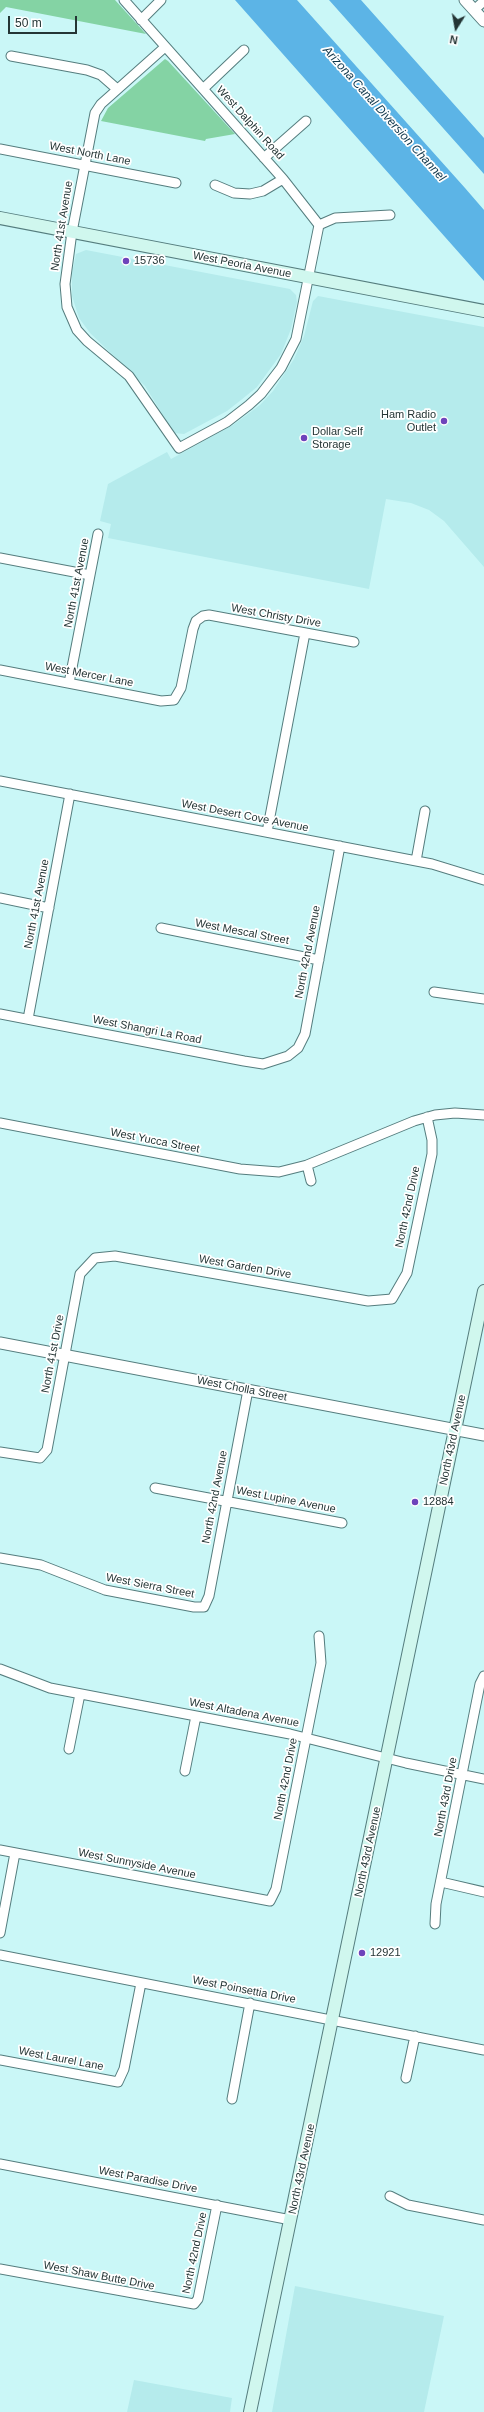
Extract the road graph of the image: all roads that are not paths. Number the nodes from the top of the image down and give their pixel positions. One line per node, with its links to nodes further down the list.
1 (124, 0): 6 (street, West Dalphin Road)
2 (161, 0): 6 (street)
3 (465, 0): 5 (street)
4 (484, 1): 5 (street)
5 (474, 10): 7 (street)
6 (141, 20): 8 (street, West Dalphin Road)
7 (484, 21)
8 (165, 47): 11 (street, North 41st Avenue); 12 (street, West Dalphin Road)
9 (244, 50): 12 (street)
10 (11, 56): 11 (street)
11 (117, 89): 16 (street, North 41st Avenue)
12 (203, 89): 15 (street, West Dalphin Road)
13 (306, 121): 15 (street)
14 (0, 150): 16 (street, West North Lane)
15 (264, 158): 17 (street, West Dalphin Road)
16 (84, 165): 18 (street, West North Lane); 23 (street, North 41st Avenue)
17 (283, 179): 19 (street); 22 (street, West Dalphin Road)
18 (176, 183)
19 (215, 185)
20 (390, 215): 22 (street)
21 (0, 218): 23 (main road, West Peoria Avenue)
22 (319, 225): 24 (street)
23 (72, 232): 24 (main road, West Peoria Avenue); 24 (street, North 41st Avenue)
24 (309, 278): 25 (main road, West Peoria Avenue)
25 (484, 311)
26 (98, 534): 28 (street, North 41st Avenue)
27 (0, 558): 28 (street)
28 (90, 575): 32 (street, North 41st Avenue)
29 (304, 633): 30 (street, West Christy Drive); 33 (street, West Christy Drive); 37 (street)
30 (354, 642)
31 (0, 670): 32 (street, West Mercer Lane)
32 (69, 683): 33 (street, West Mercer Lane)
33 (174, 700)
34 (0, 781): 35 (street, West Desert Cove Avenue)
35 (70, 794): 37 (street, West Desert Cove Avenue); 42 (street, North 41st Avenue)
36 (425, 811): 39 (street)
37 (267, 832): 38 (street, West Desert Cove Avenue)
38 (340, 846): 39 (street, West Desert Cove Avenue); 44 (street, North 42nd Avenue)
39 (416, 861): 40 (street, West Desert Cove Avenue)
40 (484, 880)
41 (0, 898): 42 (street)
42 (49, 908): 48 (street, North 41st Avenue)
43 (161, 928): 44 (street, West Mescal Street)
44 (319, 960): 49 (street, North 42nd Avenue)
45 (434, 992): 46 (street)
46 (484, 999)
47 (0, 1014): 48 (street, West Shangri La Road)
48 (28, 1019): 49 (street, West Shangri La Road)
49 (288, 1056)
50 (484, 1115): 51 (street, West Yucca Street)
51 (427, 1117): 53 (street, West Yucca Street); 57 (street, North 42nd Drive)
52 (0, 1125): 53 (street, West Yucca Street)
53 (307, 1165): 54 (street)
54 (311, 1181)
55 (95, 1258): 57 (street, West Garden Drive); 59 (street, North 41st Drive)
56 (484, 1291): 61 (main road, North 43rd Avenue)
57 (392, 1299)
58 (0, 1342): 59 (street, West Cholla Street)
59 (65, 1355): 60 (street, West Cholla Street); 63 (street, North 41st Drive)
60 (248, 1390): 61 (street, West Cholla Street); 65 (street, North 42nd Avenue)
61 (456, 1430): 62 (street, West Cholla Street); 76 (main road, North 43rd Avenue)
62 (484, 1435)
63 (0, 1452)
64 (154, 1488): 65 (street, West Lupine Avenue)
65 (227, 1501): 66 (street, West Lupine Avenue); 68 (street, North 42nd Avenue)
66 (342, 1523)
67 (0, 1558): 68 (street, West Sierra Street)
68 (204, 1607)
69 (319, 1636): 74 (street, North 42nd Drive)
70 (0, 1669): 72 (street, West Altadena Avenue)
71 (484, 1676): 78 (street, North 43rd Drive)
72 (80, 1694): 73 (street, West Altadena Avenue); 75 (street)
73 (196, 1716): 74 (street, West Altadena Avenue); 77 (street)
74 (306, 1738): 76 (street, West Altadena Avenue); 84 (street, North 42nd Drive)
75 (69, 1748)
76 (387, 1758): 78 (street, West Altadena Avenue); 90 (main road, North 43rd Avenue)
77 (185, 1771)
78 (462, 1775): 79 (street, West Altadena Avenue); 82 (street, North 43rd Drive)
79 (484, 1779)
80 (0, 1850): 81 (street, West Sunnyside Avenue)
81 (16, 1853): 84 (street, West Sunnyside Avenue); 86 (street)
82 (441, 1882): 83 (street); 85 (street, North 43rd Drive)
83 (484, 1892)
84 (270, 1901)
85 (435, 1924)
86 (0, 1933)
87 (0, 1955): 88 (street, West Poinsettia Drive)
88 (141, 1983): 89 (street, West Poinsettia Drive); 93 (street, West Laurel Lane)
89 (250, 2004): 90 (street, West Poinsettia Drive); 95 (street)
90 (334, 2019): 91 (street, West Poinsettia Drive); 99 (main road, North 43rd Avenue)
91 (415, 2036): 92 (street, West Poinsettia Drive); 94 (street)
92 (484, 2050)
93 (0, 2060)
94 (406, 2078)
95 (232, 2098)
96 (0, 2164): 98 (street, West Paradise Drive)
97 (390, 2196): 100 (street)
98 (217, 2205): 99 (street, West Paradise Drive); 102 (street, North 42nd Drive)
99 (291, 2220): 103 (main road, North 43rd Avenue)
100 (484, 2220)
101 (0, 2269): 102 (street, West Shaw Butte Drive)
102 (194, 2304)
103 (250, 2412)

